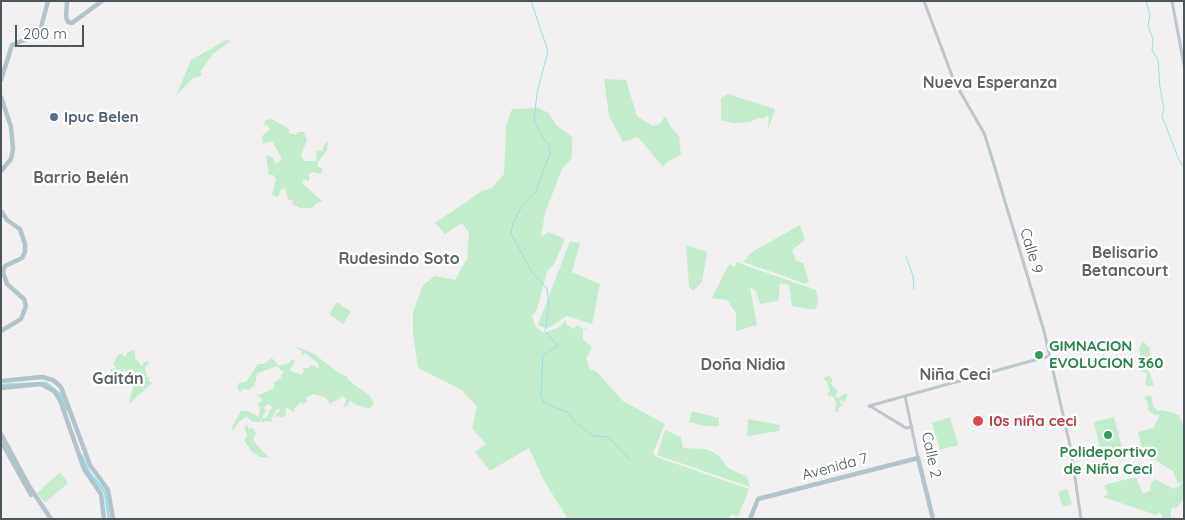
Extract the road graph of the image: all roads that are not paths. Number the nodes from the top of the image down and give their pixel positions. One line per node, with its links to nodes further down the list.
1 (48, 1): 7 (main road)
2 (67, 1): 3 (main road)
3 (102, 1)
4 (924, 1): 12 (street, Calle 9)
5 (1172, 1): 6 (street)
6 (1184, 64)
7 (1, 80)
8 (1, 97): 9 (main road)
9 (1, 171)
10 (1, 211): 11 (main road)
11 (1, 331)
12 (1049, 356): 15 (street); 26 (street, Calle 9)
13 (1, 381): 23 (main road)
14 (1, 388): 22 (main road)
15 (905, 396): 16 (street, Calle 2); 16 (street)
16 (912, 427): 19 (street, Calle 2)
17 (1, 434): 20 (main road)
18 (1, 442): 20 (main road)
19 (918, 458): 24 (main road, Avenida 7); 25 (main road, Calle 2)
20 (39, 503): 21 (main road)
21 (51, 519)
22 (104, 519)
23 (113, 519)
24 (750, 519)
25 (933, 519)
26 (1081, 519)

